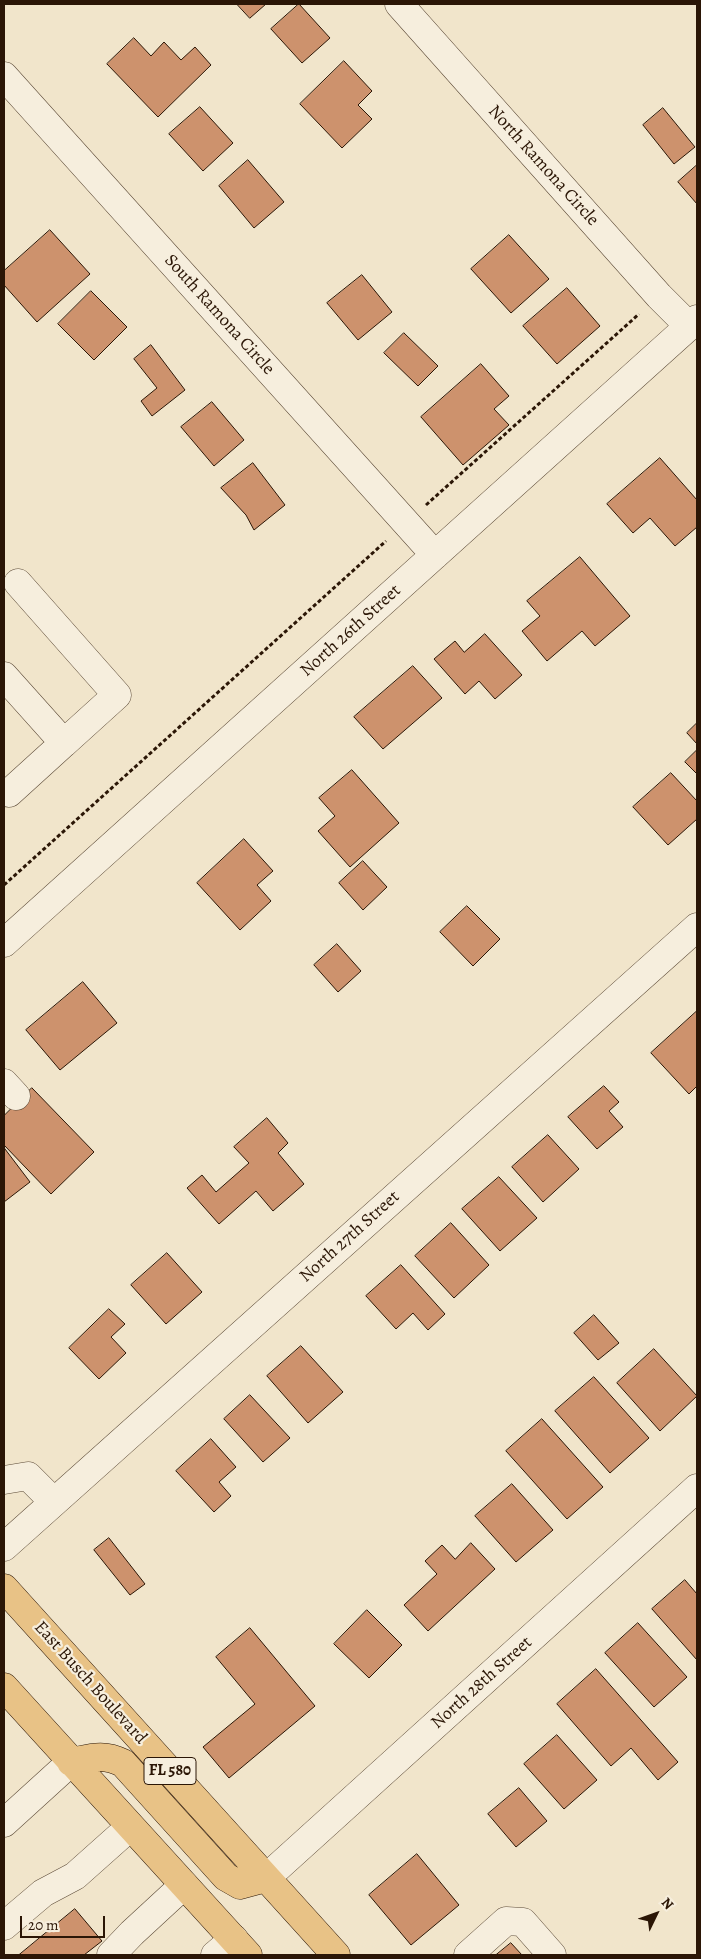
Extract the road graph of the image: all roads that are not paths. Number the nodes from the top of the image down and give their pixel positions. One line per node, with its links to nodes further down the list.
1 (399, 4): 3 (street, North Ramona Circle)
2 (4, 76): 4 (street, South Ramona Circle)
3 (693, 322): 4 (street, North 26th Street)
4 (435, 555): 10 (street, North 26th Street)
5 (9, 582): 7 (street)
6 (4, 676): 7 (street)
7 (64, 743): 8 (street)
8 (6, 793)
9 (697, 927): 13 (street, North 27th Street)
10 (4, 942)
11 (4, 1480): 13 (street)
12 (697, 1488): 20 (street, North 28th Street)
13 (54, 1502): 14 (street, North 27th Street)
14 (4, 1547)
15 (4, 1588): 20 (main road, East Busch Boulevard / FL 580)
16 (4, 1687): 17 (main road)
17 (71, 1762): 18 (street); 19 (main road); 20 (main road)
18 (4, 1823)
19 (130, 1827): 21 (main road); 22 (street)
20 (266, 1878): 25 (main road, East Busch Boulevard / FL 580)
21 (184, 1885): 23 (main road); 24 (street)
22 (4, 1926)
23 (232, 1950)
24 (111, 1955)
25 (336, 1955)
26 (468, 1955): 27 (street)
27 (552, 1955)

